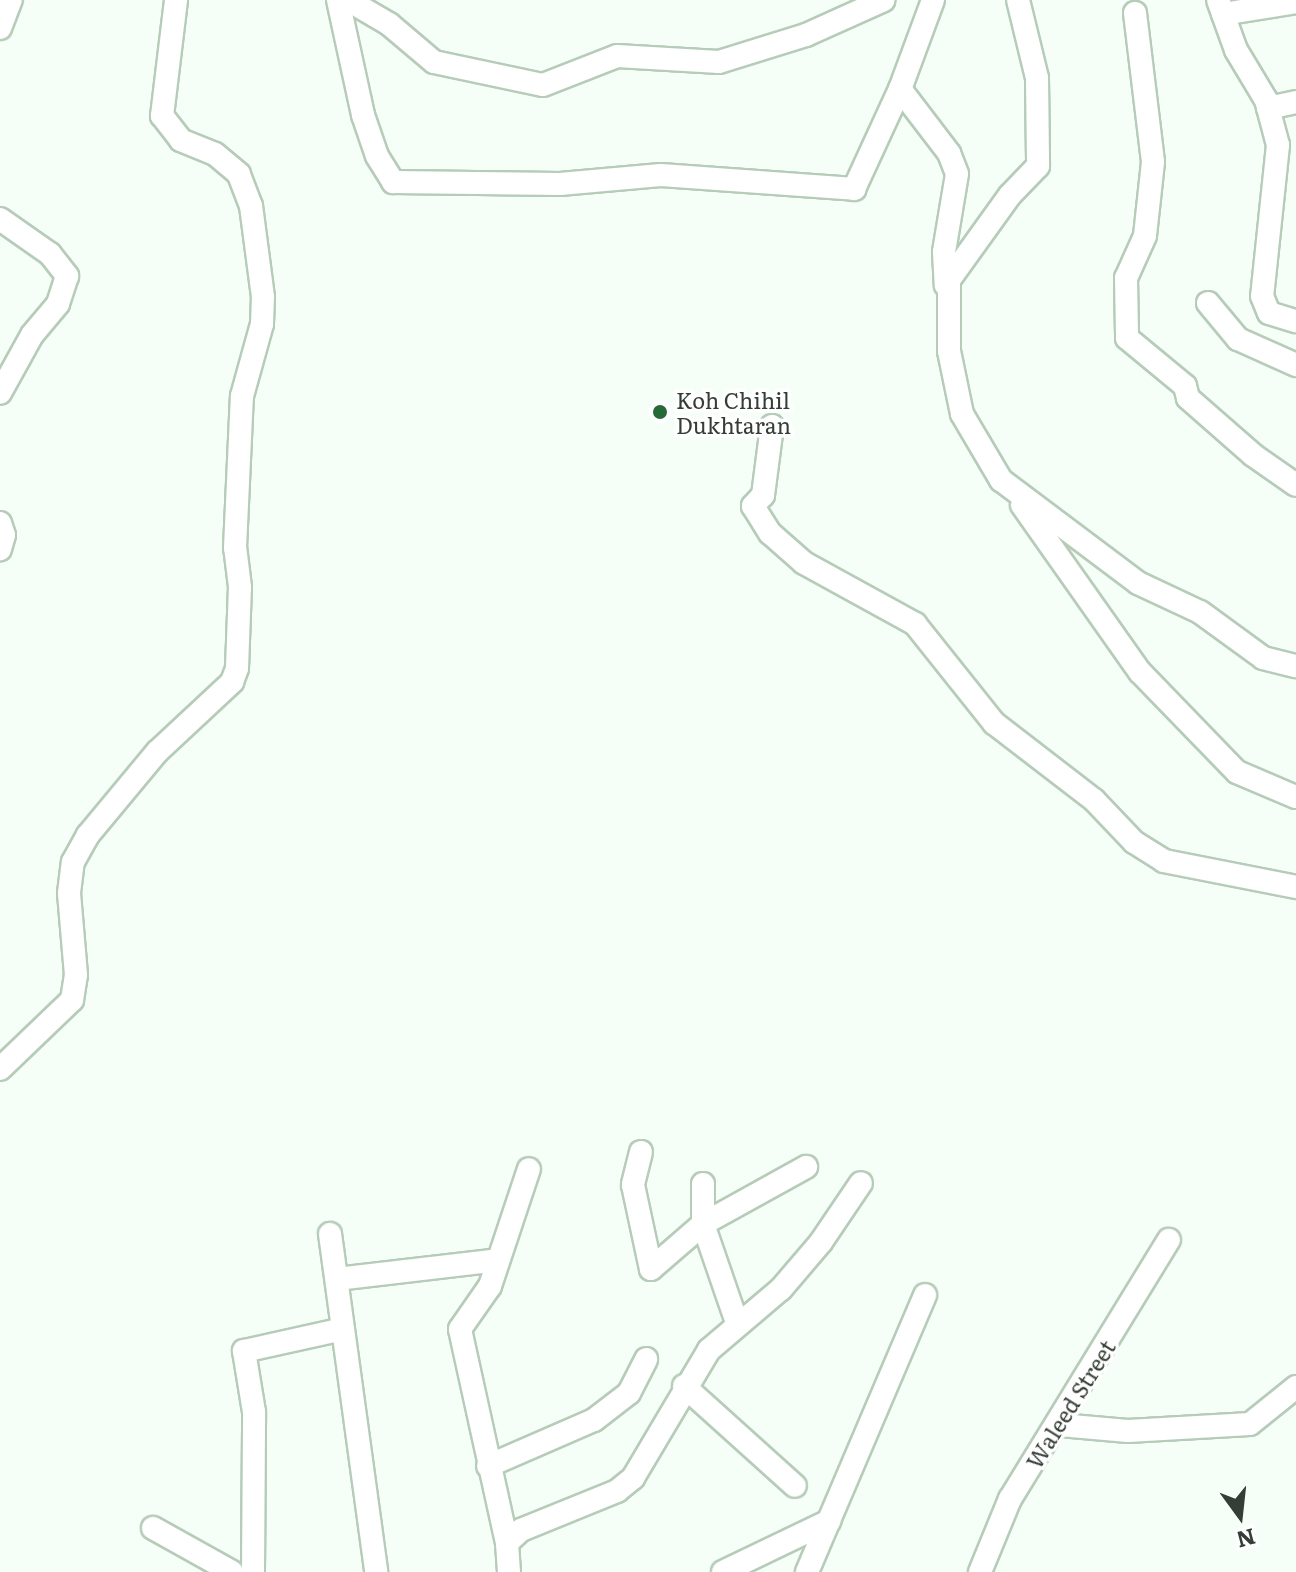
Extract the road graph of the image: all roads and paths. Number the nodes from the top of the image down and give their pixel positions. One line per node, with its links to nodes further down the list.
1 (11, 0): 11 (street)
2 (176, 0): 30 (street)
3 (338, 0): 12 (street)
4 (348, 0): 5 (street)
5 (884, 0)
6 (933, 0): 12 (street)
7 (1018, 0): 17 (street)
8 (1296, 2): 9 (street)
9 (1221, 7): 14 (street)
10 (1135, 13): 24 (street)
11 (0, 28)
12 (900, 89): 17 (street)
13 (1296, 102): 14 (street)
14 (1268, 108): 15 (street)
15 (1286, 189): 19 (street)
16 (0, 219): 21 (street)
17 (948, 298): 23 (street)
18 (1208, 303): 20 (street)
19 (1296, 321)
20 (1296, 365)
21 (0, 393)
22 (772, 426): 29 (street)
23 (1001, 480): 27 (street); 28 (street)
24 (1296, 485)
25 (0, 523): 26 (street)
26 (0, 549)
27 (1296, 666)
28 (1296, 797)
29 (1296, 887)
30 (0, 1069)
31 (641, 1152): 36 (street)
32 (806, 1167): 36 (street)
33 (529, 1169): 39 (street)
34 (861, 1183): 42 (street)
35 (703, 1184): 36 (street)
36 (703, 1224): 42 (street)
37 (330, 1234): 40 (street)
38 (1169, 1240): 47 (street, Waleed Street)
39 (498, 1260): 40 (street); 48 (street)
40 (337, 1279): 43 (street)
41 (925, 1295): 50 (street)
42 (737, 1323): 45 (street)
43 (343, 1329): 54 (street); 55 (street)
44 (646, 1359): 48 (street)
45 (684, 1386): 49 (street); 52 (street)
46 (1296, 1387): 47 (street)
47 (1060, 1425): 59 (street, Waleed Street)
48 (488, 1466): 52 (street)
49 (795, 1486)
50 (829, 1521): 57 (street); 58 (street)
51 (153, 1528): 53 (street)
52 (507, 1543): 56 (street)
53 (232, 1572)
54 (253, 1572)
55 (376, 1572)
56 (509, 1572)
57 (723, 1572)
58 (807, 1572)
59 (980, 1572)

